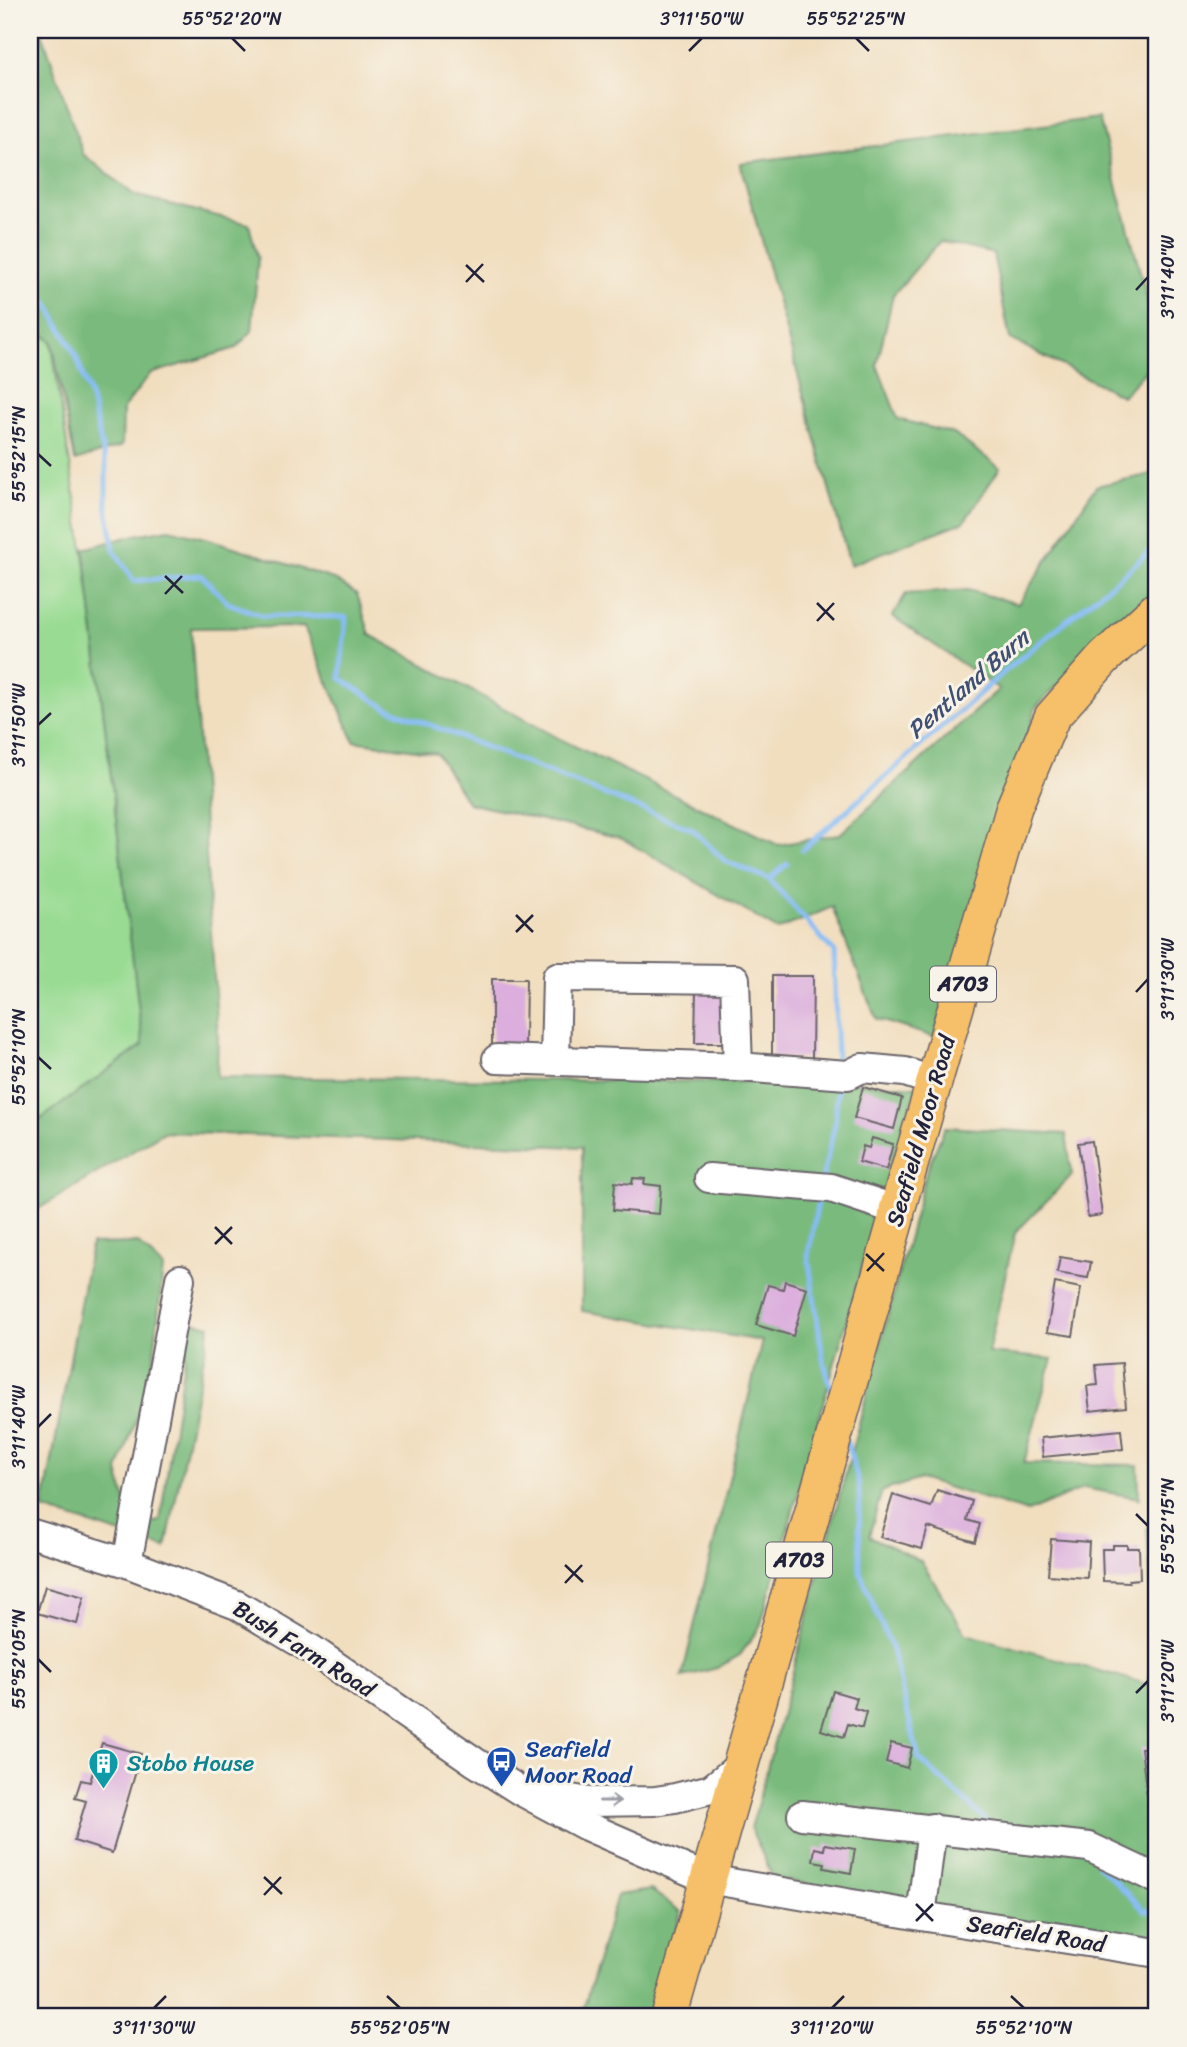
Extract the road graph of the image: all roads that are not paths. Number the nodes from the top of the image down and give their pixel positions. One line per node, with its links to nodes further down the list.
1 (1157, 610): 5 (main road, Seafield Moor Road / A703)
2 (497, 1059): 3 (street)
3 (555, 1061): 4 (street); 4 (street)
4 (738, 1067): 5 (street)
5 (935, 1082): 7 (main road, Seafield Moor Road / A703)
6 (709, 1178): 7 (street)
7 (897, 1210): 11 (main road, Seafield Moor Road / A703)
8 (180, 1279): 10 (street)
9 (30, 1533): 10 (street, Bush Farm Road)
10 (127, 1563): 12 (street, Bush Farm Road)
11 (741, 1765): 12 (street, Bush Farm Road, one-way to 11); 15 (main road, Seafield Moor Road / A703)
12 (519, 1790): 15 (street, Bush Farm Road)
13 (802, 1815): 14 (street)
14 (932, 1828): 16 (street); 17 (street)
15 (708, 1879): 17 (street, Seafield Road); 19 (main road, Seafield Moor Road / A703)
16 (1157, 1879)
17 (921, 1916): 18 (street, Seafield Road)
18 (1157, 1954)
19 (669, 2017)

